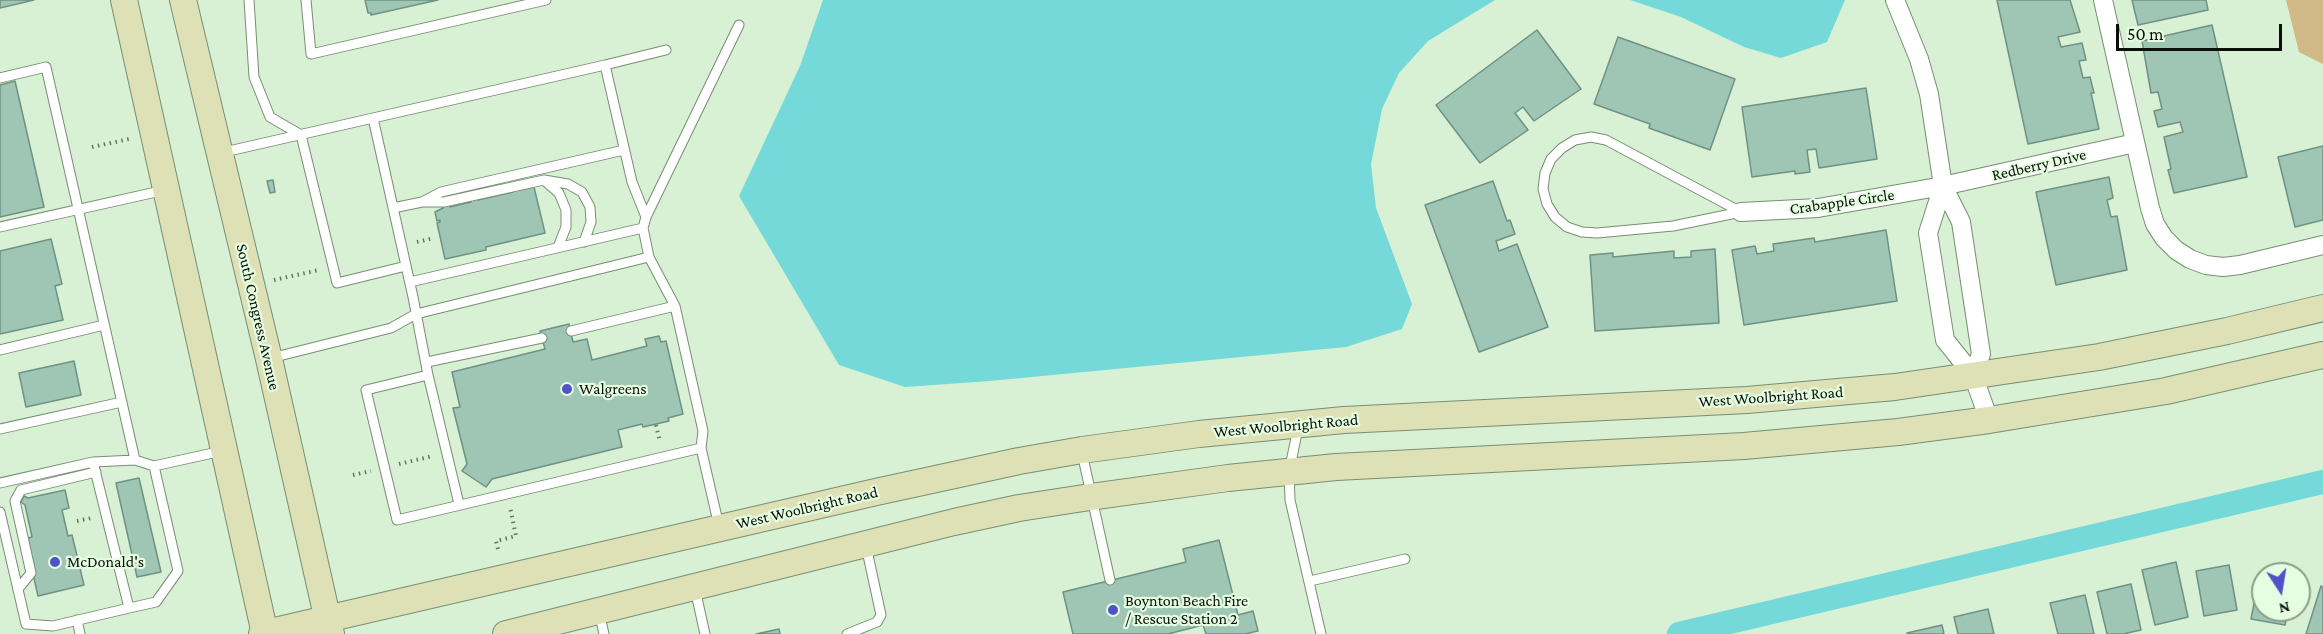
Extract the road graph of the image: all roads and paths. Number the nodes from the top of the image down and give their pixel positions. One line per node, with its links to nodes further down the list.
1 (124, 0): 21 (main road)
2 (183, 0): 18 (main road, South Congress Avenue)
3 (249, 0): 13 (lane)
4 (306, 0): 5 (lane)
5 (545, 0)
6 (1895, 0): 20 (street)
7 (2103, 0): 15 (street)
8 (739, 25): 26 (lane)
9 (666, 50): 10 (lane)
10 (605, 65): 12 (lane); 17 (lane)
11 (0, 78): 24 (lane)
12 (374, 118): 13 (lane); 23 (lane)
13 (301, 135): 18 (lane); 35 (lane)
14 (129, 139): 16 (path)
15 (2135, 143): 20 (street, Redberry Drive); 32 (street)
16 (92, 147)
17 (624, 150): 22 (lane); 26 (lane)
18 (219, 153): 47 (main road, South Congress Avenue)
19 (544, 180): 22 (lane); 31 (lane); 33 (lane)
20 (1943, 186): 25 (street, Crabapple Circle); 50 (street); 50 (street)
21 (167, 190): 24 (lane); 59 (main road)
22 (422, 202): 23 (lane)
23 (393, 208): 35 (lane)
24 (78, 209): 27 (lane); 42 (lane)
25 (1741, 212): 25 (lane)
26 (646, 217): 28 (lane)
27 (0, 227)
28 (643, 228): 31 (lane); 34 (lane)
29 (434, 238): 30 (path)
30 (416, 242)
31 (584, 242): 33 (lane)
32 (2323, 245)
33 (558, 248): 38 (lane)
34 (649, 257): 39 (lane); 41 (lane)
35 (406, 266): 38 (lane)
36 (319, 270): 37 (path)
37 (274, 280)
38 (410, 282): 41 (lane)
39 (675, 306): 43 (lane); 57 (lane)
40 (2323, 308): 50 (main road, West Woolbright Road)
41 (416, 314): 47 (lane); 48 (lane)
42 (104, 325): 45 (lane); 51 (lane)
43 (571, 331)
44 (542, 339): 48 (lane)
45 (0, 350)
46 (2323, 355): 52 (main road)
47 (269, 359): 87 (main road, South Congress Avenue)
48 (427, 362): 49 (lane)
49 (428, 375): 71 (lane); 71 (lane)
50 (1973, 375): 52 (street); 53 (main road, West Woolbright Road)
51 (122, 402): 55 (lane); 61 (lane)
52 (1989, 420): 67 (main road)
53 (1298, 424): 58 (main road, West Woolbright Road); 67 (lane)
54 (656, 425): 56 (path)
55 (0, 429)
56 (661, 443)
57 (701, 448): 71 (lane); 76 (lane)
58 (1082, 450): 70 (lane); 76 (main road, West Woolbright Road)
59 (225, 451): 64 (lane); 89 (main road)
60 (434, 456): 63 (path)
61 (135, 460): 62 (lane); 64 (lane)
62 (93, 462): 66 (lane); 69 (lane)
63 (399, 464)
64 (154, 466): 84 (lane)
65 (372, 471): 68 (path)
66 (96, 472): 83 (lane); 84 (lane)
67 (1289, 472): 70 (main road); 81 (lane)
68 (353, 475)
69 (0, 483)
70 (1090, 497): 77 (main road); 80 (lane)
71 (459, 504)
72 (509, 505): 78 (path)
73 (0, 512): 83 (lane)
74 (95, 517): 75 (path)
75 (77, 521)
76 (720, 528): 87 (main road, West Woolbright Road)
77 (865, 544): 82 (main road); 92 (lane)
78 (498, 549)
79 (1405, 559): 81 (lane)
80 (1110, 580)
81 (1310, 581): 93 (lane)
82 (695, 587): 86 (main road); 91 (lane)
83 (18, 590): 85 (lane)
84 (129, 608): 85 (lane)
85 (77, 620): 88 (lane)
86 (602, 623): 90 (main road)
87 (329, 627): 89 (main road, West Woolbright Road)
88 (80, 634)
89 (264, 634)
90 (506, 634)
91 (705, 634)
92 (847, 634)
93 (1321, 634)

